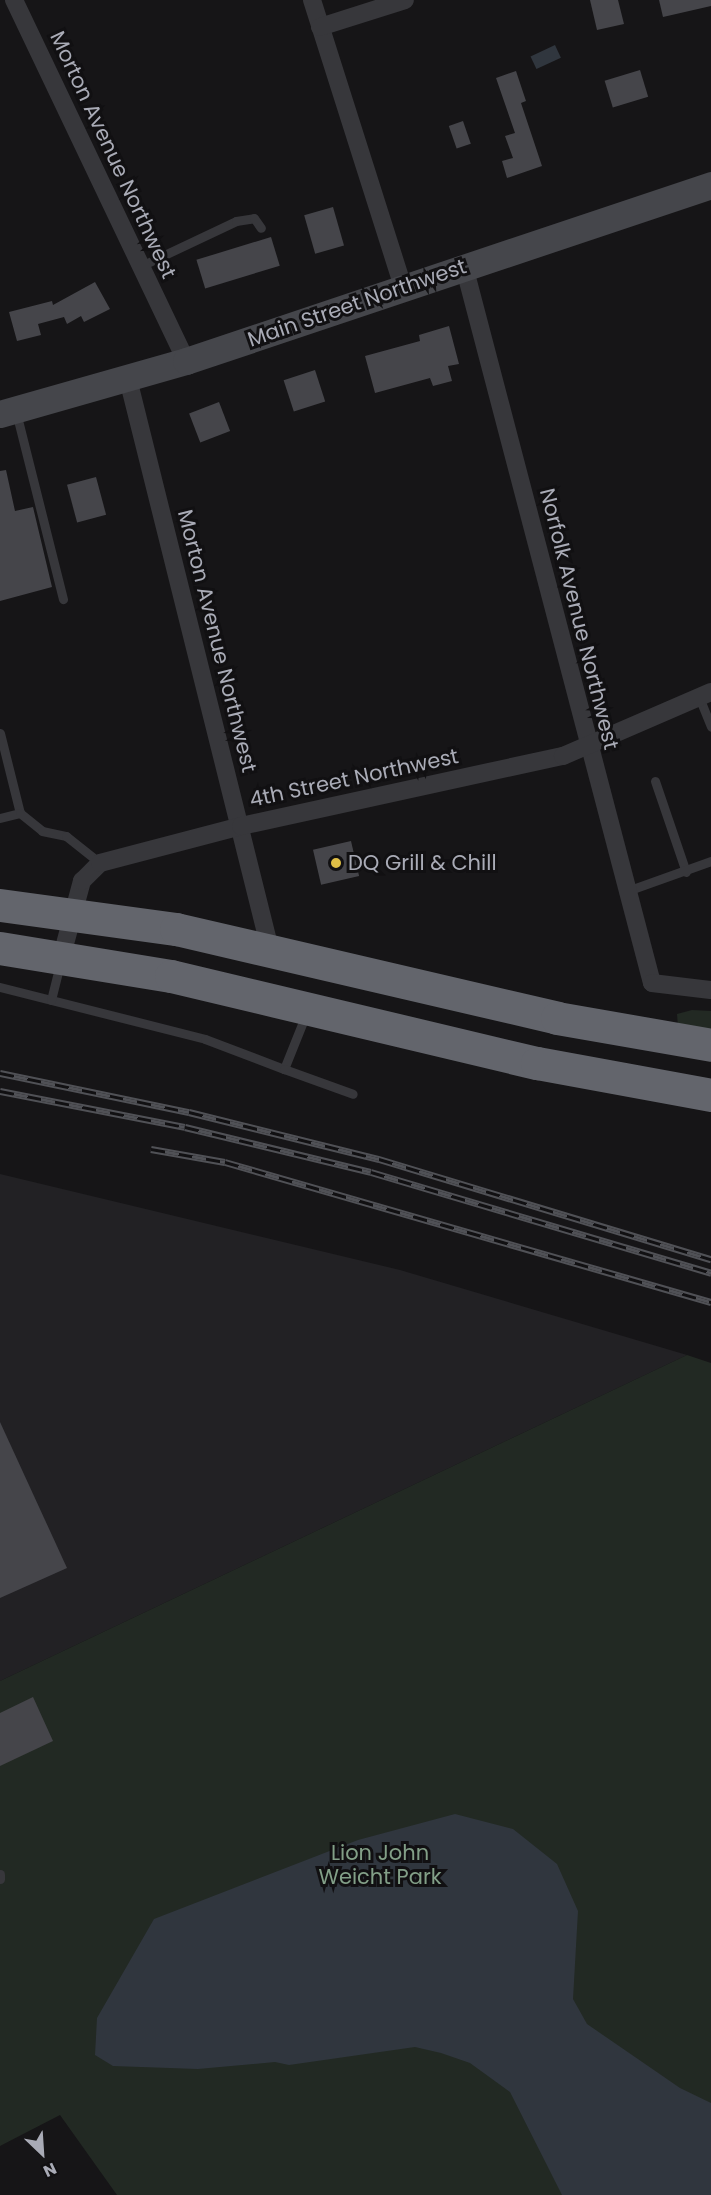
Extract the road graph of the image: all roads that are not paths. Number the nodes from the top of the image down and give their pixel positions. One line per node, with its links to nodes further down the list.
1 (14, 0): 7 (street, Morton Avenue Northwest)
2 (312, 0): 4 (street)
3 (405, 0): 4 (street)
4 (320, 27): 9 (street)
5 (711, 185): 8 (street, Main Street Northwest)
6 (261, 228): 7 (lane)
7 (141, 266): 10 (street, Morton Avenue Northwest)
8 (464, 266): 9 (street, Main Street Northwest); 17 (street, Norfolk Avenue Northwest)
9 (403, 287): 10 (street, Main Street Northwest)
10 (186, 361): 11 (street, Main Street Northwest)
11 (128, 379): 12 (street, Main Street Northwest); 21 (street, Morton Avenue Northwest)
12 (8, 412): 13 (lane)
13 (63, 599)
14 (705, 695): 15 (lane); 17 (street, 4th Street Northwest)
15 (711, 727)
16 (0, 734): 19 (lane)
17 (588, 747): 21 (street, 4th Street Northwest); 25 (street, Norfolk Avenue Northwest)
18 (655, 781): 24 (lane)
19 (20, 813): 20 (lane); 23 (lane)
20 (0, 818)
21 (241, 826): 23 (street, 4th Street Northwest); 29 (street, Morton Avenue Northwest)
22 (711, 861): 24 (lane)
23 (100, 863): 27 (street)
24 (686, 872): 25 (lane)
25 (627, 891): 32 (street, Norfolk Avenue Northwest)
26 (0, 905): 27 (highway)
27 (74, 912): 29 (highway); 30 (street)
28 (0, 948): 30 (highway)
29 (270, 949): 35 (highway)
30 (62, 956): 33 (lane); 34 (highway)
31 (0, 987): 33 (lane)
32 (711, 990)
33 (51, 1000): 36 (lane)
34 (309, 1006): 36 (lane); 38 (highway)
35 (711, 1045)
36 (284, 1070): 37 (lane)
37 (353, 1094)
38 (711, 1095)
39 (0, 1874): 40 (lane)
40 (0, 1879)

